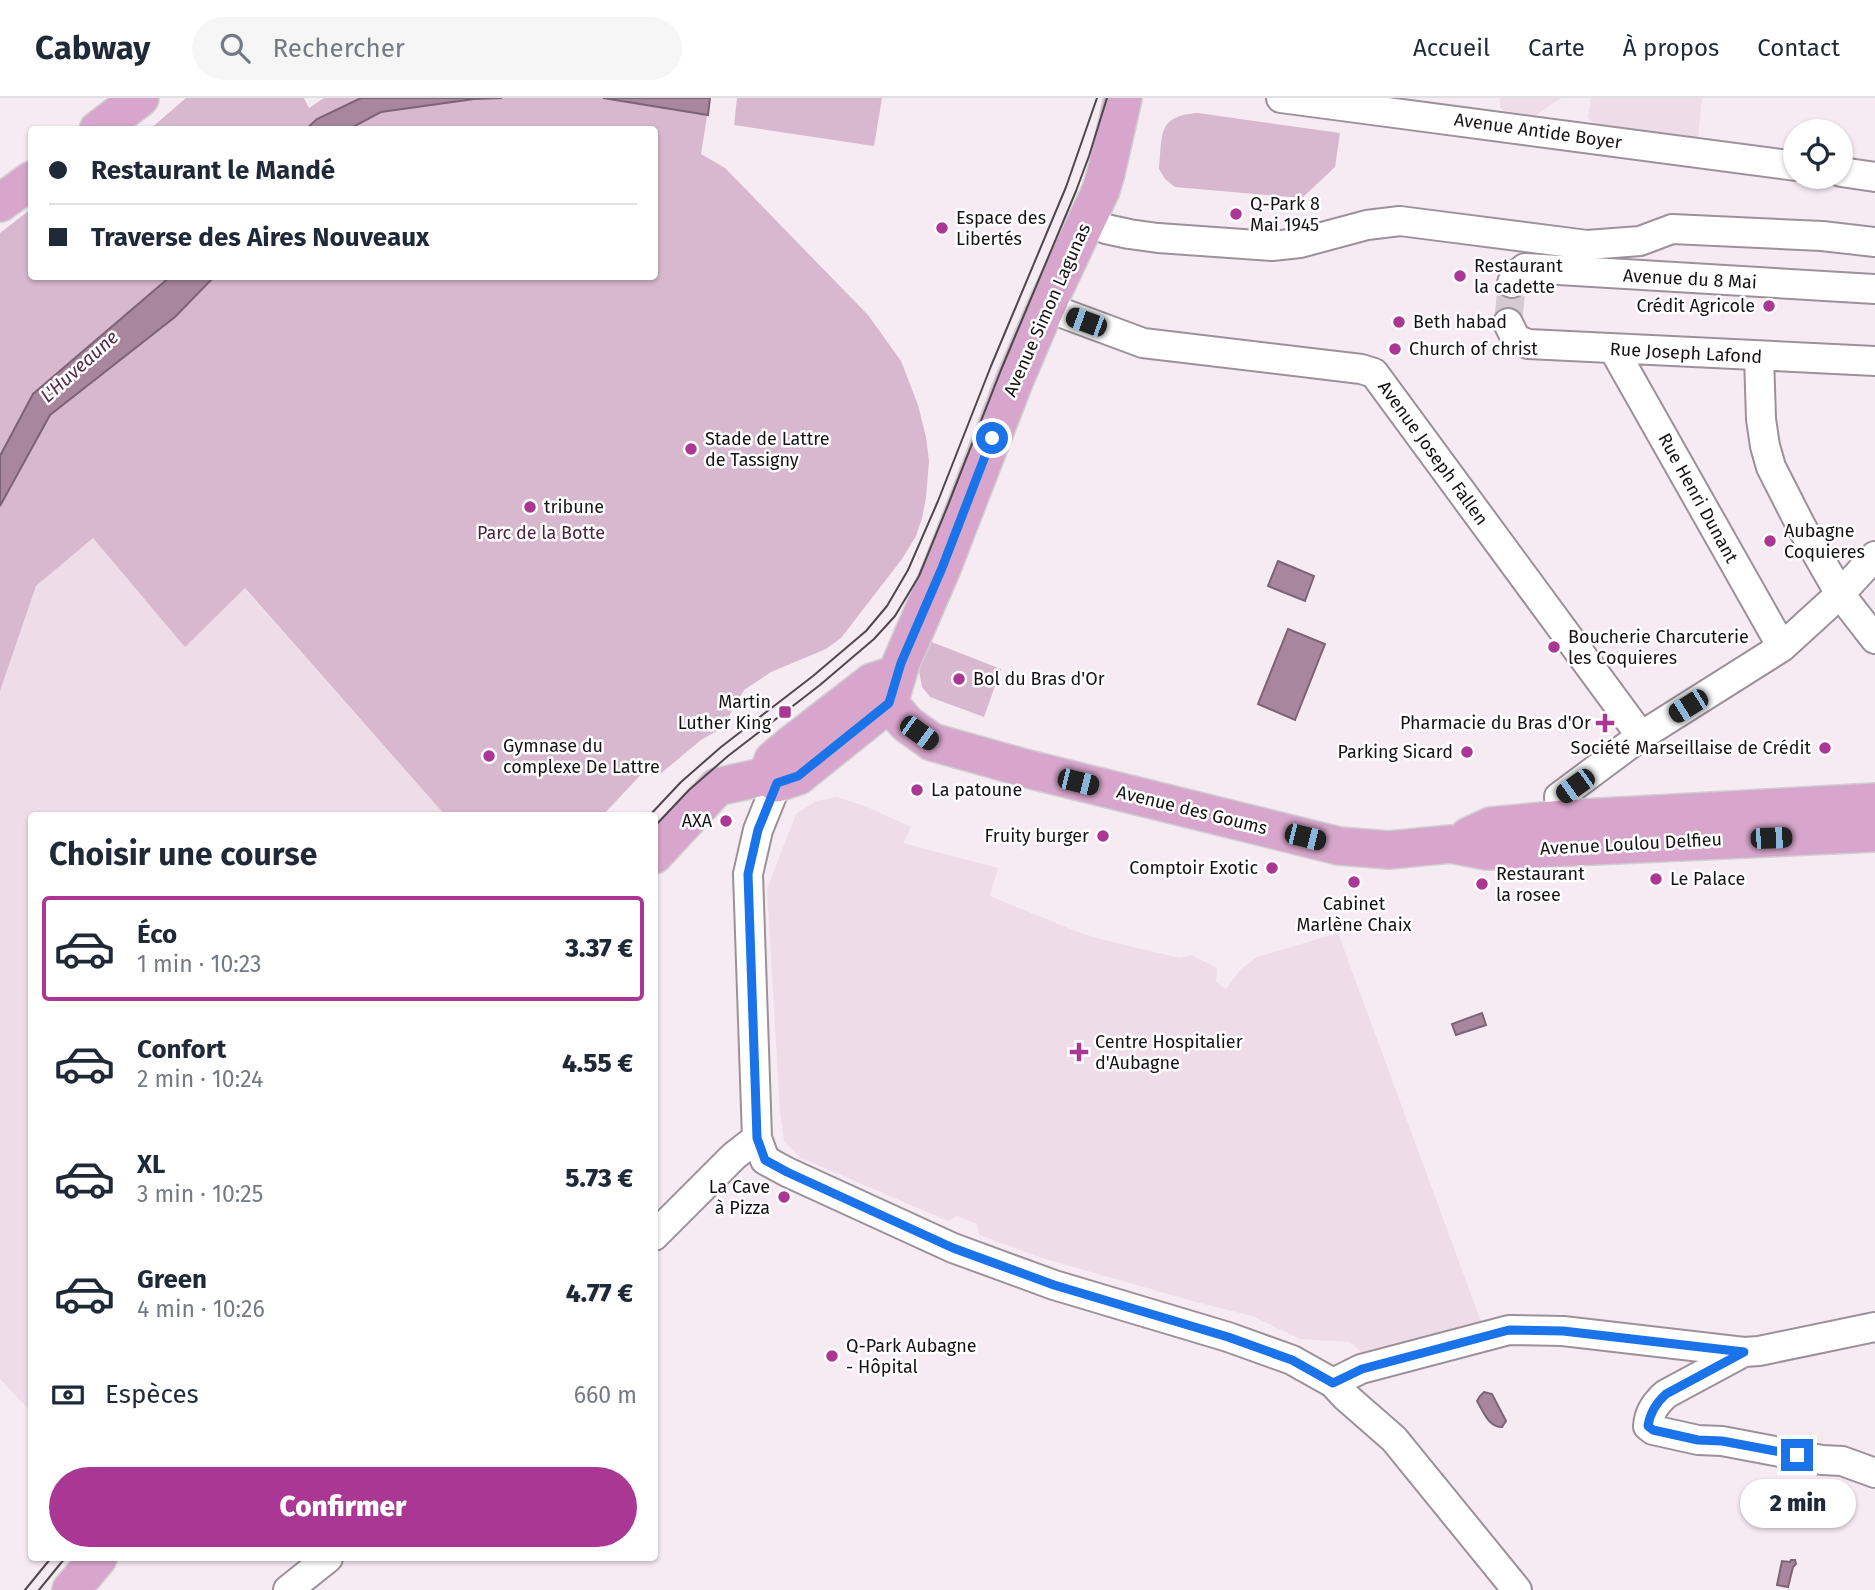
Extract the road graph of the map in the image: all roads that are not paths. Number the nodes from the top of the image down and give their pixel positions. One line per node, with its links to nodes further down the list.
1 (140, 98): 4 (main road)
2 (1123, 98): 14 (main road, Avenue Simon Lagunas)
3 (1281, 98): 5 (street, Avenue Antide Boyer)
4 (103, 126)
5 (1783, 164)
6 (1853, 174): 7 (street)
7 (1875, 177)
8 (28, 183): 9 (main road)
9 (0, 203)
10 (1106, 229): 11 (street)
11 (1875, 242)
12 (1512, 284): 13 (street, Avenue du 8 Mai)
13 (1875, 289)
14 (1046, 307): 23 (main road, Avenue Simon Lagunas); 24 (street, Avenue Joseph Fallen)
15 (1508, 323): 16 (street, Rue Joseph Lafond)
16 (1614, 350): 17 (street, Rue Joseph Lafond); 22 (street, Rue Henri Dunant)
17 (1759, 356): 18 (street, Rue Joseph Lafond); 20 (street)
18 (1875, 361)
19 (1875, 556): 20 (street)
20 (1840, 594): 21 (street); 22 (street)
21 (1875, 639)
22 (1782, 647): 24 (street)
23 (893, 688): 25 (main road); 27 (main road, Avenue des Goums)
24 (1641, 736): 27 (street)
25 (772, 779): 29 (main road); 30 (street)
26 (1875, 802): 27 (main road)
27 (1563, 833): 28 (main road, Avenue Loulou Delfieu)
28 (1875, 833)
29 (658, 851)
30 (757, 1138): 31 (street); 34 (street)
31 (658, 1232)
32 (1875, 1328): 33 (street)
33 (1744, 1352): 34 (street); 35 (street)
34 (1333, 1383): 40 (street)
35 (1875, 1473)
36 (95, 1561): 38 (main road)
37 (324, 1561): 39 (street)
38 (71, 1590)
39 (288, 1590)
40 (1517, 1590)

